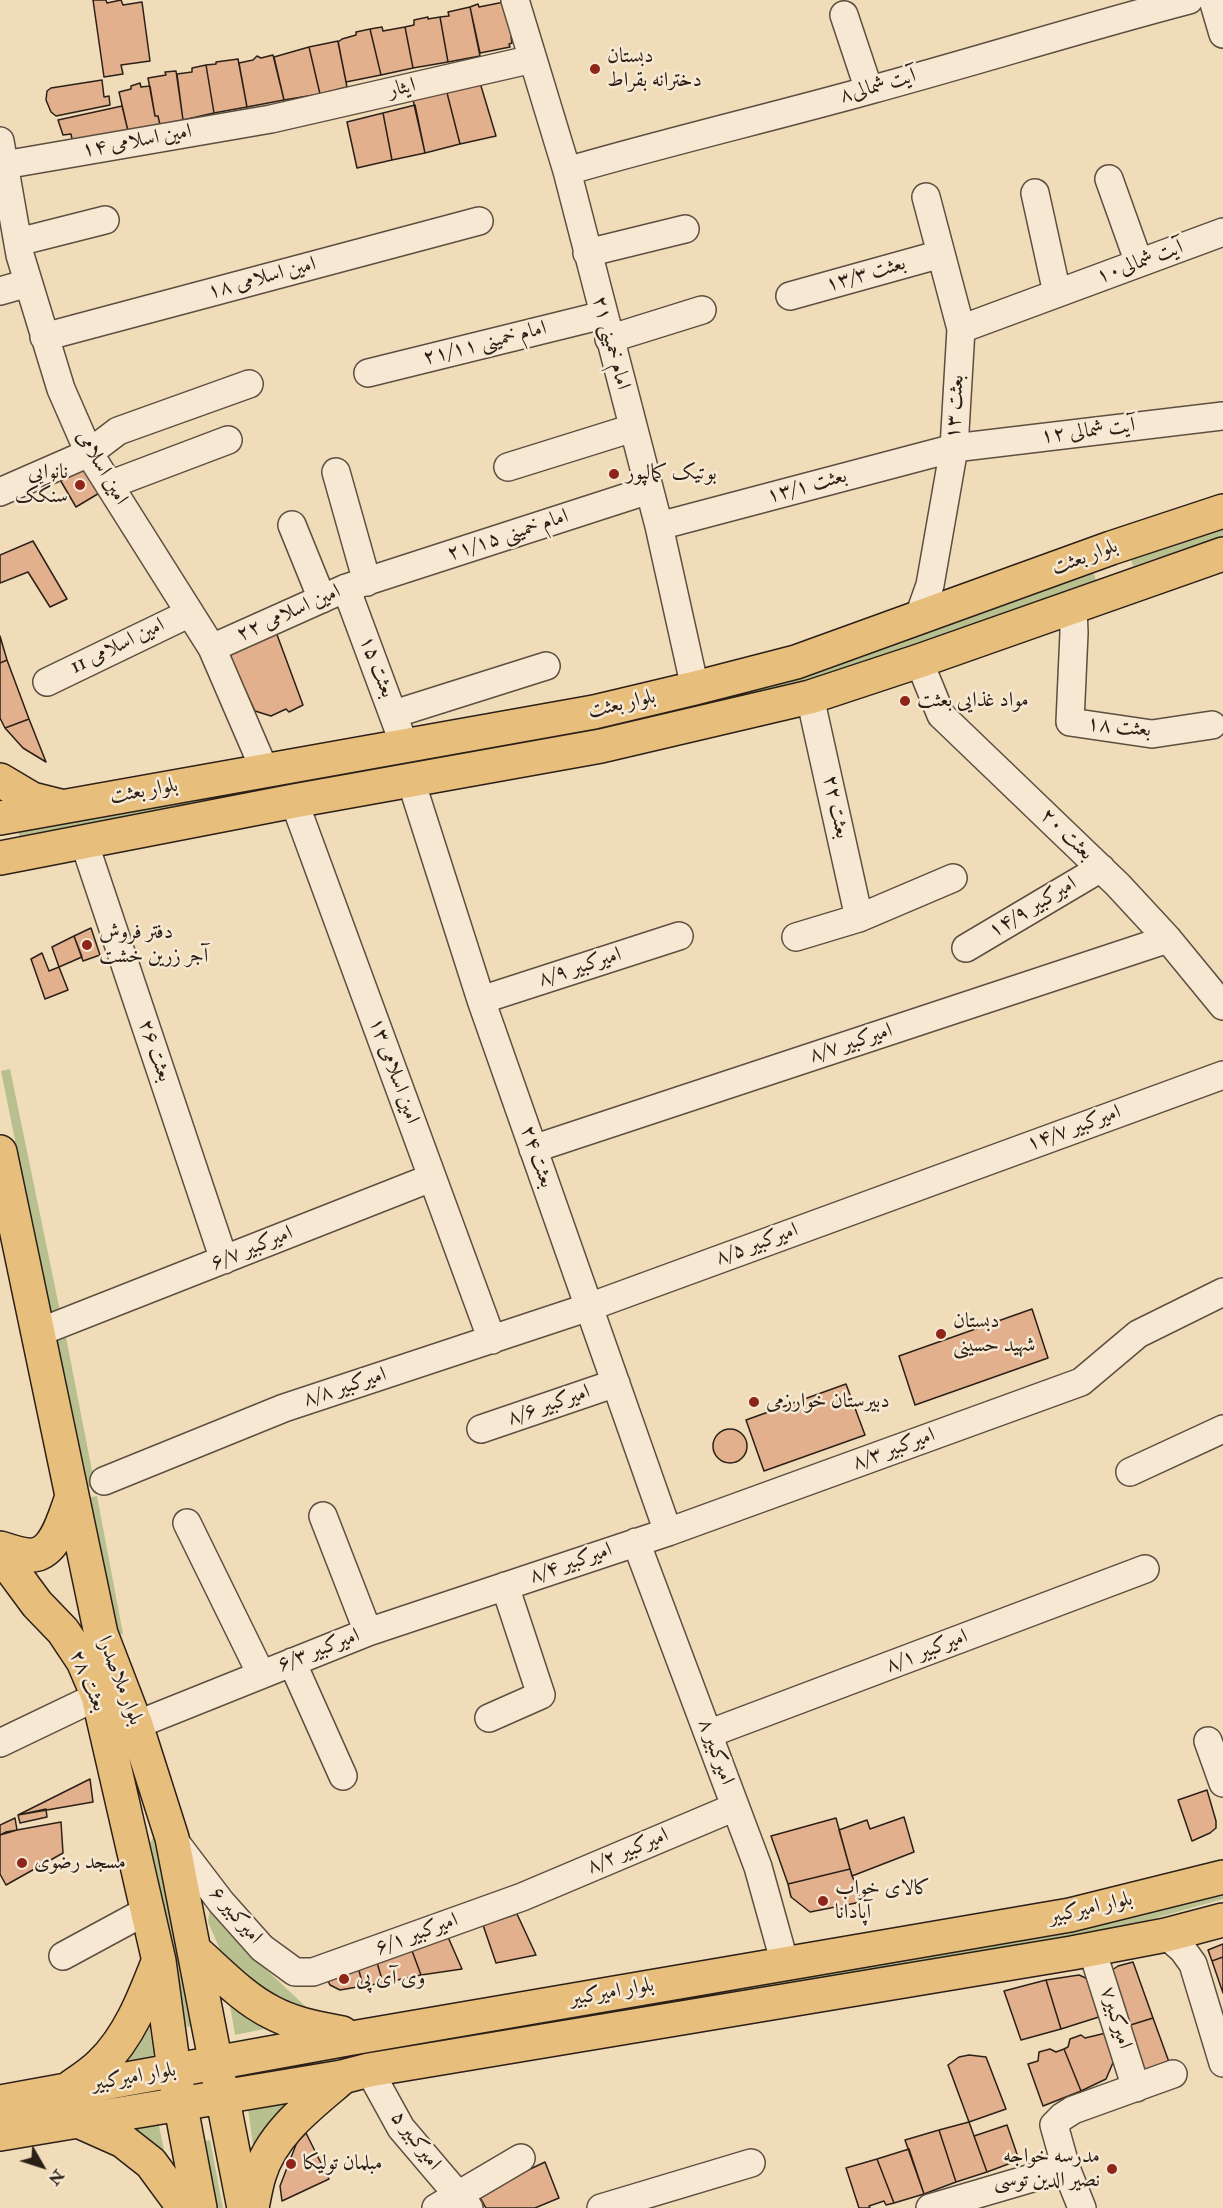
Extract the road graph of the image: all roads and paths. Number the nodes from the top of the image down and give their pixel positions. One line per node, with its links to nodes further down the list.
1 (515, 0): 6 (street, امام خمینی ۲۱)
2 (1190, 0): 7 (street, آیت شمالی۸)
3 (1214, 0): 5 (street)
4 (844, 15): 7 (street)
5 (1223, 34)
6 (533, 59): 8 (street, ایثار); 10 (street, امام خمینی ۲۱)
7 (869, 90): 10 (street, آیت شمالی۸)
8 (271, 119): 9 (street, امین اسلامی ۱۴)
9 (2, 153): 18 (street, امین اسلامی)
10 (567, 171): 19 (street, امام خمینی ۲۱)
11 (1109, 179): 21 (street)
12 (1035, 193): 24 (street)
13 (926, 196): 20 (street, بعثت ۱۳)
14 (105, 220): 18 (street)
15 (479, 221): 29 (street, امین اسلامی ۱۸)
16 (685, 229): 19 (street)
17 (1223, 232): 21 (street, آیت شمالی۱۰)
18 (18, 242): 22 (street, امین اسلامی)
19 (587, 253): 27 (street, امام خمینی ۲۱)
20 (941, 254): 25 (street, بعثت ۱۳/۳); 28 (street, بعثت ۱۳)
21 (1139, 263): 24 (street, آیت شمالی۱۰)
22 (28, 283): 23 (street); 29 (street, امین اسلامی)
23 (0, 291)
24 (1057, 293): 28 (street, آیت شمالی۱۰)
25 (790, 296)
26 (702, 310): 27 (street, امام خمینی ۲۱/۱۱)
27 (606, 327): 30 (street, امام خمینی ۲۱/۱۱); 33 (street, امام خمینی ۲۱)
28 (961, 329): 35 (street, بعثت ۱۳)
29 (44, 337): 36 (street, امین اسلامی)
30 (368, 373)
31 (249, 384): 36 (street)
32 (1223, 416): 35 (street, آیت شمالی ۱۲)
33 (633, 428): 37 (street); 40 (street, امام خمینی ۲۱)
34 (228, 440): 39 (street)
35 (954, 448): 44 (street, بعثت ۱۳/۱); 51 (street, بعثت ۱۳)
36 (89, 453): 39 (street, امین اسلامی); 41 (street)
37 (508, 467)
38 (336, 472): 48 (street)
39 (109, 485): 50 (street, امین اسلامی)
40 (649, 490): 44 (street, امام خمینی ۲۱); 48 (street, امام خمینی ۲۱/۱۵)
41 (0, 492)
42 (1223, 511): 45 (main road, بلوار بعثت)
43 (292, 525): 48 (street)
44 (659, 526): 56 (street, امام خمینی ۲۱)
45 (1111, 548): 47 (main road); 51 (main road, بلوار بعثت)
46 (1223, 554): 47 (main road, بلوار بعثت)
47 (1122, 588): 49 (main road, بلوار بعثت)
48 (345, 590): 52 (street, امین اسلامی ۲۲); 58 (street, بعثت ۱۵)
49 (1073, 606): 53 (main road, بلوار بعثت); 59 (street, بعثت ۱۸)
50 (190, 613): 52 (street, امین اسلامی); 55 (street, امین اسلامی 11)
51 (918, 618): 56 (main road, بلوار بعثت)
52 (212, 648): 61 (street, امین اسلامی)
53 (918, 661): 57 (main road, بلوار بعثت); 69 (street, بعثت ۲۰)
54 (546, 666): 58 (street)
55 (47, 682)
56 (695, 688): 60 (main road, بلوار بعثت)
57 (810, 697): 63 (main road, بلوار بعثت); 71 (street, بعثت ۲۲)
58 (394, 714): 60 (street, بعثت ۱۵)
59 (1212, 725)
60 (405, 747): 61 (main road, بلوار بعثت)
61 (265, 771): 65 (main road, بلوار بعثت)
62 (0, 780): 65 (main road)
63 (411, 781): 64 (main road, بلوار بعثت); 77 (street, بعثت ۲۴)
64 (294, 801): 68 (main road, بلوار بعثت); 81 (street, امین اسلامی ۱۳)
65 (62, 807): 66 (main road, بلوار بعثت)
66 (0, 818)
67 (0, 858): 68 (main road, بلوار بعثت)
68 (91, 863): 83 (street, بعثت ۲۶)
69 (1101, 868): 74 (street, بعثت ۲۰); 75 (street, امیرکبیر ۱۴/۹)
70 (953, 878): 71 (street)
71 (859, 918): 73 (street)
72 (679, 936): 77 (street, امیرکبیر ۸/۹)
73 (796, 937)
74 (1168, 939): 76 (street, بعثت ۲۰); 79 (street, امیرکبیر ۸/۷)
75 (966, 948)
76 (1221, 999)
77 (481, 1000): 79 (street, بعثت ۲۴)
78 (1223, 1075): 82 (street, امیرکبیر ۱۴/۷)
79 (533, 1149): 85 (street, بعثت ۲۴)
80 (0, 1152): 86 (main road, بلوار ملاصدرا)
81 (431, 1178): 83 (street, امیرکبیر ۶/۷); 87 (street, امین اسلامی ۱۳)
82 (926, 1184): 85 (street, امیرکبیر ۸/۵)
83 (224, 1260): 86 (street, امیرکبیر ۶/۷)
84 (1223, 1292): 96 (street, امیرکبیر ۸/۳)
85 (589, 1307): 87 (street, امیرکبیر ۸/۸); 88 (street, بعثت ۲۴)
86 (37, 1333): 93 (main road, بلوار ملاصدرا)
87 (492, 1340): 92 (street, امیرکبیر ۸/۸)
88 (616, 1383): 90 (street, امیرکبیر ۸/۶); 96 (street, بعثت ۲۴)
89 (1223, 1428): 91 (street)
90 (481, 1429)
91 (1130, 1472)
92 (104, 1481)
93 (72, 1497): 98 (main road); 107 (main road, بلوار ملاصدرا)
94 (323, 1516): 102 (street)
95 (188, 1522): 104 (street)
96 (669, 1532): 97 (street, امیرکبیر ۸/۳)
97 (636, 1542): 101 (street, امیرکبیر ۸/۴); 108 (street, امیرکبیر ۸)
98 (0, 1548)
99 (0, 1554): 105 (main road, بعثت ۲۸)
100 (1145, 1569): 108 (street, امیرکبیر ۸/۱)
101 (505, 1586): 102 (street, امیرکبیر ۶/۳); 106 (street)
102 (368, 1632): 103 (street, امیرکبیر ۶/۳)
103 (292, 1662): 104 (street, امیرکبیر ۶/۳); 111 (street)
104 (261, 1674): 107 (street, امیرکبیر ۶/۳)
105 (98, 1696): 110 (street); 117 (main road, بعثت ۲۸)
106 (489, 1718)
107 (136, 1725): 114 (main road, بلوار ملاصدرا)
108 (708, 1734): 113 (street, امیرکبیر ۸)
109 (1208, 1741): 112 (street)
110 (0, 1743)
111 (342, 1776)
112 (1223, 1783)
113 (735, 1807): 116 (street, امیرکبیر ۸/۲); 124 (street, امیرکبیر ۸)
114 (172, 1838): 121 (main road, بلوار ملاصدرا); 125 (street, امیرکبیر ۶)
115 (1223, 1877): 124 (main road, بلوار امیرکبیر)
116 (522, 1897): 125 (street, امیرکبیر ۶/۱)
117 (148, 1910): 122 (street); 123 (main road)
118 (1223, 1920): 119 (main road, بلوار امیرکبیر)
119 (1166, 1935): 120 (main road, بلوار امیرکبیر); 130 (street)
120 (1092, 1950): 128 (main road, بلوار امیرکبیر); 134 (street, امیرکبیر۷)
121 (195, 1951): 127 (main road); 129 (main road, بلوار ملاصدرا)
122 (63, 1956)
123 (159, 1961): 131 (main road); 135 (main road)
124 (785, 1964): 126 (main road, بلوار امیرکبیر)
125 (313, 1972)
126 (507, 2012): 127 (main road, بلوار امیرکبیر); 128 (main road)
127 (358, 2037): 129 (main road, بلوار امیرکبیر)
128 (509, 2046): 132 (main road, بلوار امیرکبیر)
129 (216, 2063): 131 (main road, بلوار امیرکبیر); 136 (main road, بلوار ملاصدرا)
130 (1223, 2063)
131 (174, 2070): 135 (main road, بلوار امیرکبیر); 138 (main road)
132 (355, 2073): 136 (main road, بلوار امیرکبیر); 144 (street, امیرکبیر ۵); 148 (main road)
133 (1173, 2074): 134 (street)
134 (1136, 2088): 143 (street)
135 (69, 2089): 137 (main road, بلوار امیرکبیر)
136 (223, 2097): 138 (main road, بلوار امیرکبیر); 147 (main road, بلوار ملاصدرا)
137 (0, 2103)
138 (180, 2104): 139 (main road, بلوار امیرکبیر); 146 (main road)
139 (78, 2121): 140 (main road, بلوار امیرکبیر); 145 (main road)
140 (0, 2134)
141 (521, 2158): 144 (street)
142 (751, 2163): 149 (street)
143 (1066, 2168): 150 (street); 151 (street)
144 (455, 2204)
145 (184, 2208)
146 (200, 2208)
147 (244, 2208)
148 (252, 2208)
149 (601, 2208)
150 (930, 2208)
151 (1082, 2208)

